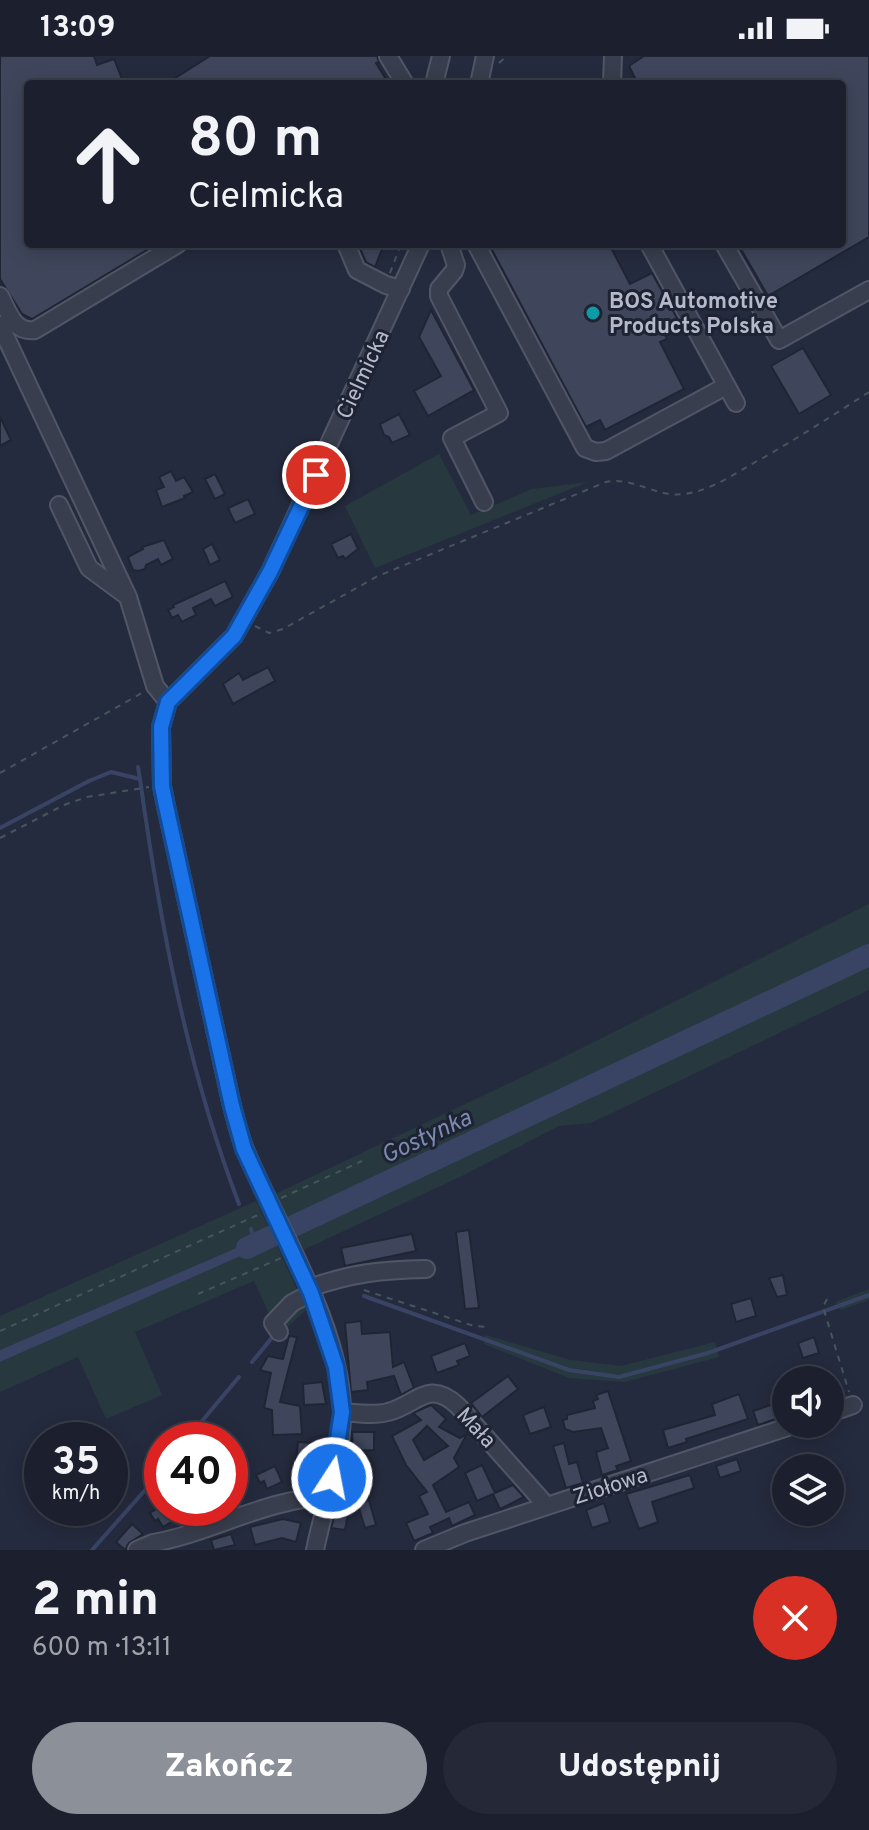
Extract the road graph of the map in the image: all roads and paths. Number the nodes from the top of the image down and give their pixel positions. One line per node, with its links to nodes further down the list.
1 (388, 56): 6 (street)
2 (441, 56): 7 (street)
3 (507, 56): 5 (path)
4 (613, 56): 8 (street)
5 (489, 62)
6 (403, 80)
7 (435, 80)
8 (612, 80)
9 (171, 248): 18 (street)
10 (348, 248): 16 (street)
11 (419, 248): 16 (street, Cielmicka)
12 (450, 248): 23 (street)
13 (478, 248): 20 (street)
14 (651, 248): 20 (street)
15 (726, 248): 17 (street)
16 (401, 289): 26 (street, Cielmicka)
17 (869, 290)
18 (0, 296)
19 (0, 325): 25 (street)
20 (726, 386): 22 (street)
21 (869, 392): 26 (path)
22 (736, 403)
23 (484, 502)
24 (59, 505): 25 (street)
25 (128, 597): 27 (street)
26 (243, 620): 28 (street, Cielmicka)
27 (155, 686): 28 (street); 29 (path)
28 (168, 702): 33 (street)
29 (0, 773)
30 (148, 787): 31 (path)
31 (0, 838)
32 (362, 1161): 33 (path)
33 (272, 1209): 35 (street)
34 (255, 1216): 42 (path)
35 (285, 1254): 38 (street); 39 (path)
36 (426, 1269): 38 (street)
37 (359, 1288): 41 (path)
38 (310, 1290): 43 (street); 46 (street)
39 (198, 1294)
40 (827, 1299): 44 (path)
41 (488, 1327)
42 (0, 1331)
43 (279, 1332)
44 (853, 1405): 45 (street)
45 (844, 1408)
46 (342, 1412): 48 (street); 49 (street, Mała)
47 (772, 1432): 49 (street, Ziołowa)
48 (327, 1497): 50 (street); 51 (street)
49 (546, 1505): 52 (street, Ziołowa)
50 (137, 1550)
51 (315, 1550)
52 (424, 1550)

